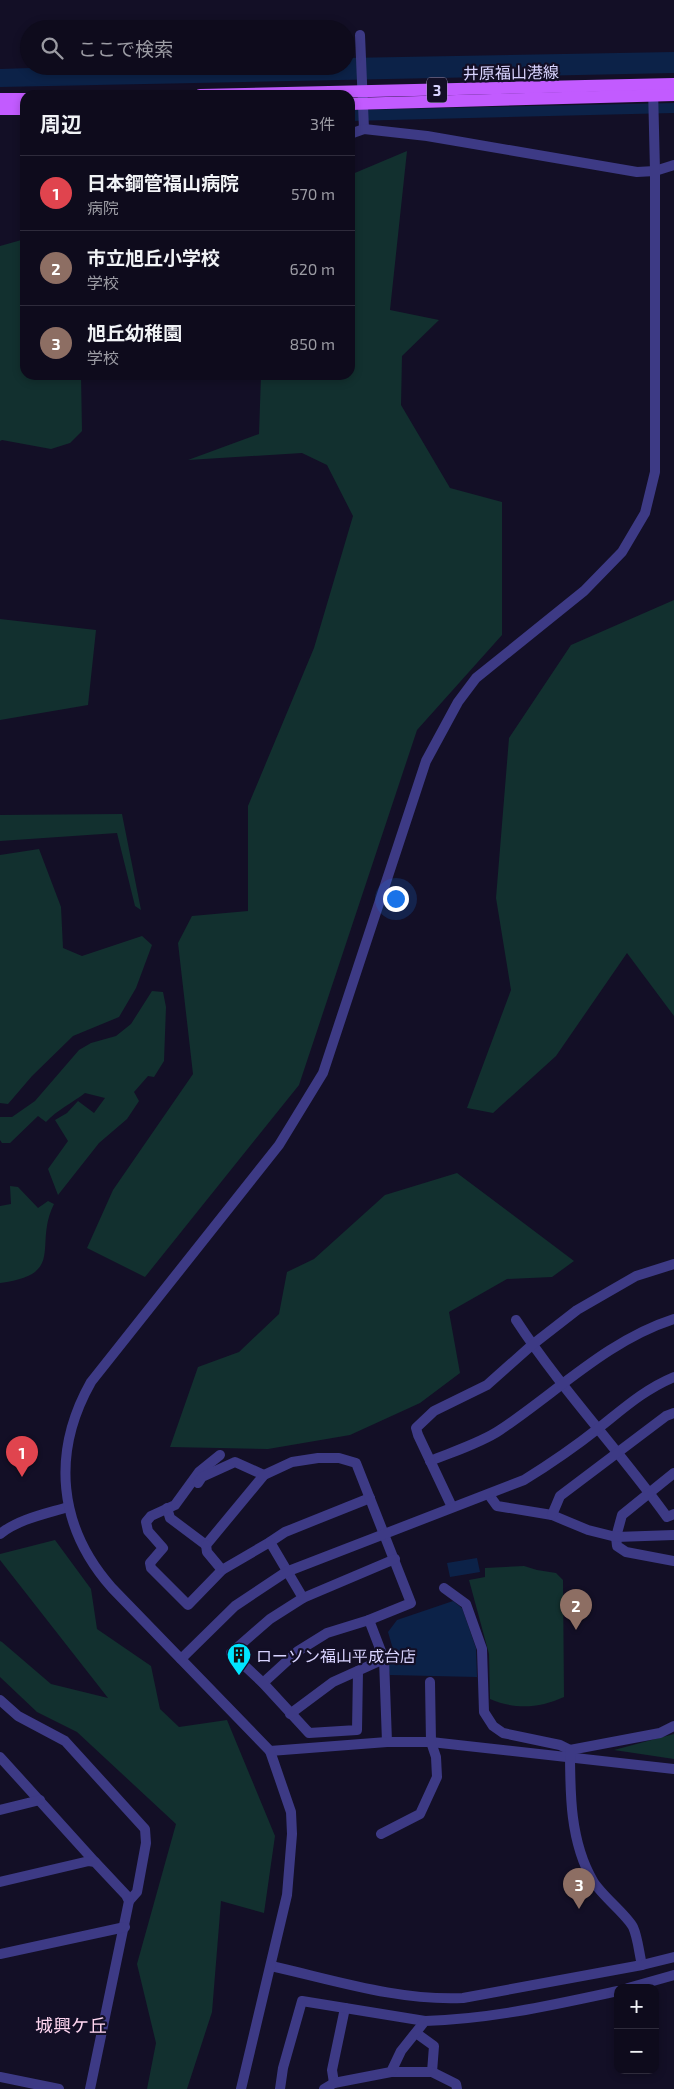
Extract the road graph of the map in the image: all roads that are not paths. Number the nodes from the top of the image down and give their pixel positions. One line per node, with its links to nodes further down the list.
1 (360, 35): 6 (street)
2 (674, 84): 3 (main road, 井原福山港線 / 3)
3 (654, 90): 4 (main road, 井原福山港線 / 3); 6 (main road, 井原福山港線 / 3); 15 (street)
4 (674, 95)
5 (355, 96): 6 (main road, 井原福山港線 / 3)
6 (363, 96): 9 (main road, 井原福山港線 / 3); 12 (street)
7 (0, 99): 8 (main road)
8 (20, 99)
9 (355, 101)
10 (0, 109): 11 (main road)
11 (20, 109)
12 (364, 129): 13 (street); 15 (street)
13 (355, 132)
14 (674, 165): 15 (street)
15 (655, 171): 33 (street)
16 (674, 1264): 19 (street)
17 (674, 1319): 21 (street)
18 (516, 1320): 19 (street)
19 (532, 1345): 21 (street); 26 (street)
20 (674, 1377): 23 (street)
21 (562, 1385): 23 (street); 26 (street)
22 (674, 1412): 24 (street)
23 (599, 1428): 24 (street); 30 (street)
24 (619, 1453): 29 (street); 36 (street)
25 (220, 1455): 32 (street)
26 (430, 1461): 34 (street)
27 (674, 1473): 29 (street)
28 (264, 1475): 31 (street); 32 (street); 42 (street)
29 (650, 1493): 35 (street); 40 (street)
30 (489, 1495): 34 (street); 36 (street)
31 (370, 1498): 37 (street); 41 (street)
32 (171, 1506): 42 (street); 45 (street)
33 (68, 1507): 38 (street); 50 (street)
34 (452, 1507): 37 (street)
35 (674, 1514)
36 (552, 1515): 40 (street)
37 (384, 1533): 43 (street); 46 (street)
38 (0, 1534)
39 (674, 1535): 40 (street)
40 (616, 1537): 44 (street)
41 (270, 1542): 45 (street); 46 (street)
42 (206, 1546): 45 (street)
43 (395, 1559): 48 (street); 49 (street)
44 (674, 1561)
45 (222, 1570)
46 (286, 1572): 48 (street); 50 (street)
47 (444, 1588): 61 (street)
48 (303, 1598): 54 (street)
49 (369, 1620): 51 (street); 54 (street)
50 (180, 1659): 60 (street)
51 (384, 1659): 52 (street); 58 (street)
52 (358, 1671): 56 (street); 56 (street)
53 (430, 1682): 59 (street)
54 (263, 1683): 56 (street)
55 (0, 1700): 69 (street)
56 (290, 1714)
57 (674, 1726): 61 (street)
58 (387, 1742): 59 (street); 60 (street)
59 (431, 1742): 61 (street); 66 (street)
60 (270, 1751): 74 (street)
61 (570, 1753): 63 (street); 73 (street)
62 (0, 1758): 64 (street)
63 (674, 1769)
64 (40, 1800): 65 (street); 67 (street)
65 (0, 1810)
66 (381, 1834)
67 (95, 1862): 68 (street); 69 (street)
68 (0, 1882)
69 (129, 1901): 70 (street)
70 (125, 1927): 71 (street); 88 (street)
71 (0, 1954)
72 (674, 1957): 73 (street)
73 (642, 1965): 74 (street)
74 (271, 1966): 86 (street)
75 (674, 1974): 76 (street)
76 (641, 1984)
77 (614, 1992): 79 (street)
78 (345, 2008): 79 (street); 84 (street); 89 (street)
79 (425, 2021): 80 (street)
80 (416, 2033): 81 (street); 82 (street)
81 (391, 2072): 82 (street); 84 (street)
82 (432, 2072): 91 (street)
83 (0, 2077): 85 (street)
84 (334, 2083): 90 (street)
85 (20, 2084): 87 (street)
86 (242, 2088)
87 (59, 2089)
88 (90, 2089)
89 (280, 2089)
90 (324, 2089)
91 (457, 2089)

